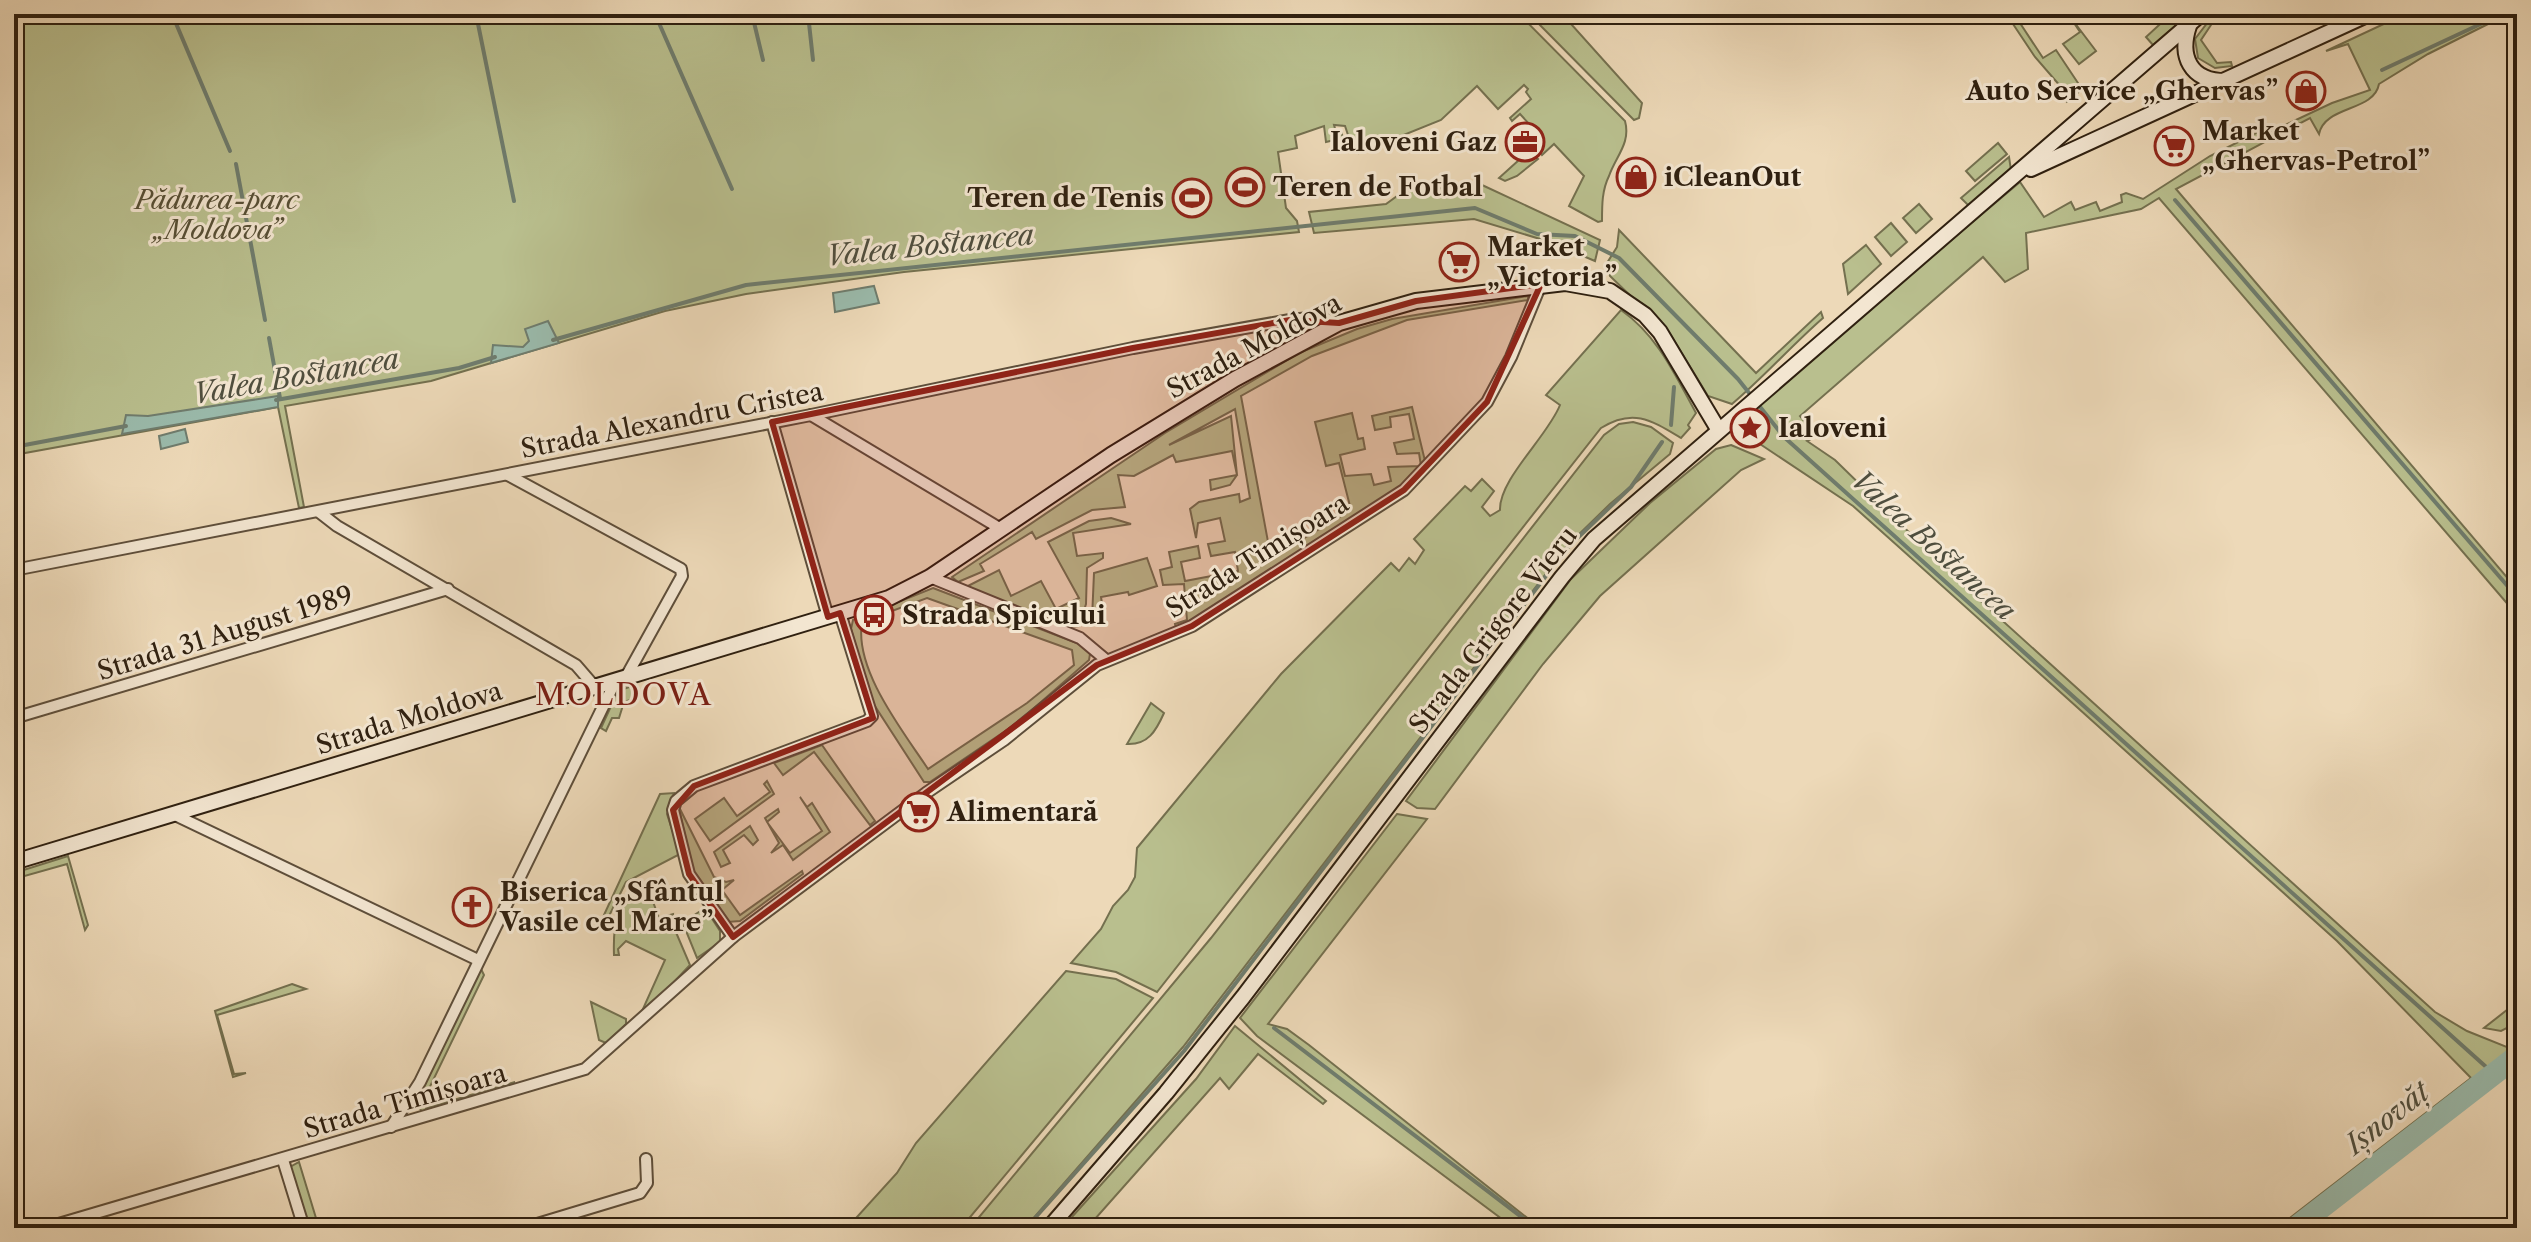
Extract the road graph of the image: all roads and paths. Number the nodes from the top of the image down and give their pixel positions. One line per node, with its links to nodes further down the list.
1 (2369, 14): 3 (street)
2 (2196, 19): 3 (street); 4 (street, Strada Grigore Vieru)
3 (2225, 81): 4 (street)
4 (2016, 175): 9 (street, Strada Grigore Vieru)
5 (1541, 284): 6 (street, Strada Moldova); 9 (street, Strada Moldova); 17 (street, Strada Timișoara)
6 (1339, 323): 7 (street, Strada Alexandru Cristea); 12 (street, Strada Moldova)
7 (811, 415): 8 (street, Strada Alexandru Cristea); 12 (street)
8 (772, 422): 10 (street, Strada Alexandru Cristea); 16 (street)
9 (1718, 429): 31 (street, Strada Grigore Vieru)
10 (508, 475): 11 (street, Strada Alexandru Cristea); 18 (street)
11 (319, 512): 13 (street, Strada Alexandru Cristea); 15 (street)
12 (1001, 529): 14 (street, Strada Moldova)
13 (14, 570)
14 (930, 577): 16 (street, Strada Moldova); 17 (street)
15 (448, 589): 19 (street); 20 (street, Strada 31 August 1989)
16 (834, 615): 18 (street, Strada Moldova); 23 (street)
17 (1105, 659): 23 (street, Strada Timișoara)
18 (621, 678): 19 (street, Strada Moldova); 24 (street)
19 (595, 687): 21 (street, Strada Moldova)
20 (14, 718)
21 (175, 815): 22 (street, Strada Moldova); 24 (street)
22 (14, 862)
23 (733, 937): 25 (street, Strada Timișoara)
24 (478, 960): 25 (street)
25 (391, 1127): 27 (street, Strada Timișoara)
26 (646, 1159): 30 (street)
27 (283, 1160): 28 (street, Strada Timișoara); 29 (street)
28 (45, 1228)
29 (304, 1228)
30 (524, 1228)
31 (1049, 1228)

